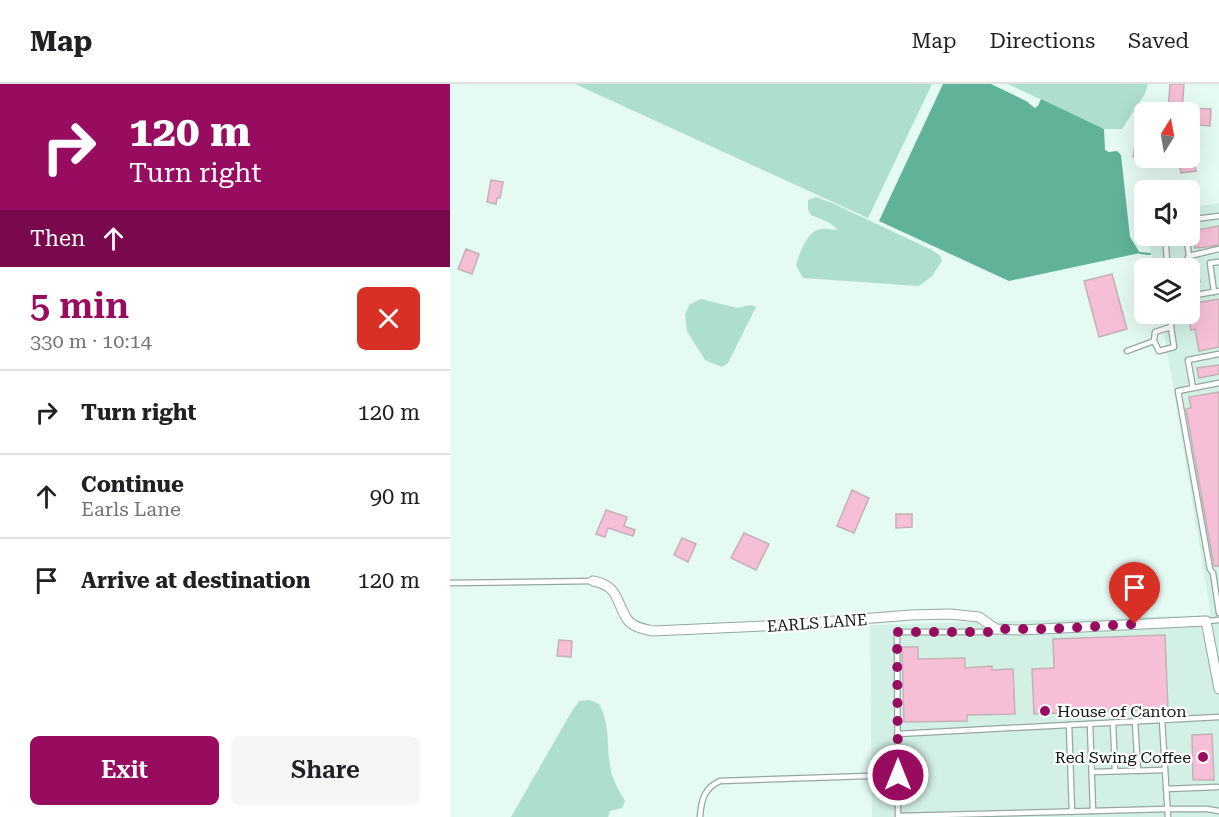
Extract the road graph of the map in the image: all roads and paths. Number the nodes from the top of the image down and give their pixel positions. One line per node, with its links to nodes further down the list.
1 (1219, 216): 2 (lane)
2 (1200, 218)
3 (1166, 246): 7 (lane)
4 (1188, 246): 6 (lane)
5 (1219, 249): 6 (lane)
6 (1189, 256)
7 (1167, 258)
8 (1219, 262): 9 (lane)
9 (1217, 292): 10 (lane)
10 (1200, 295)
11 (1171, 327): 12 (lane); 12 (lane)
12 (1154, 341): 13 (lane)
13 (1127, 351)
14 (1219, 354): 16 (lane)
15 (1219, 383): 16 (lane)
16 (1193, 388): 19 (lane)
17 (593, 581): 18 (lane); 22 (street, EARLS LANE)
18 (450, 583)
19 (1219, 613)
20 (1219, 620): 21 (lane)
21 (1206, 621): 22 (street, EARLS LANE); 23 (street)
22 (996, 629): 30 (lane)
23 (1219, 689)
24 (1219, 717): 25 (lane)
25 (1162, 720): 26 (lane); 31 (lane)
26 (1135, 722): 27 (lane); 33 (lane)
27 (1113, 723): 28 (lane); 32 (lane)
28 (1090, 724): 29 (lane); 34 (lane)
29 (1069, 725): 30 (lane); 41 (lane)
30 (897, 734): 35 (lane)
31 (1165, 770): 33 (lane); 37 (lane)
32 (1115, 771): 33 (lane); 34 (lane)
33 (1138, 771)
34 (1092, 772): 39 (lane)
35 (898, 775): 44 (lane); 45 (lane)
36 (1217, 787): 37 (lane)
37 (1166, 789): 38 (lane)
38 (1167, 809): 39 (lane); 40 (lane); 46 (lane)
39 (1094, 811): 41 (lane)
40 (1219, 811)
41 (1072, 812): 43 (lane)
42 (986, 816): 43 (lane); 45 (lane)
43 (998, 816)
44 (700, 817)
45 (898, 817)
46 (1168, 817)

